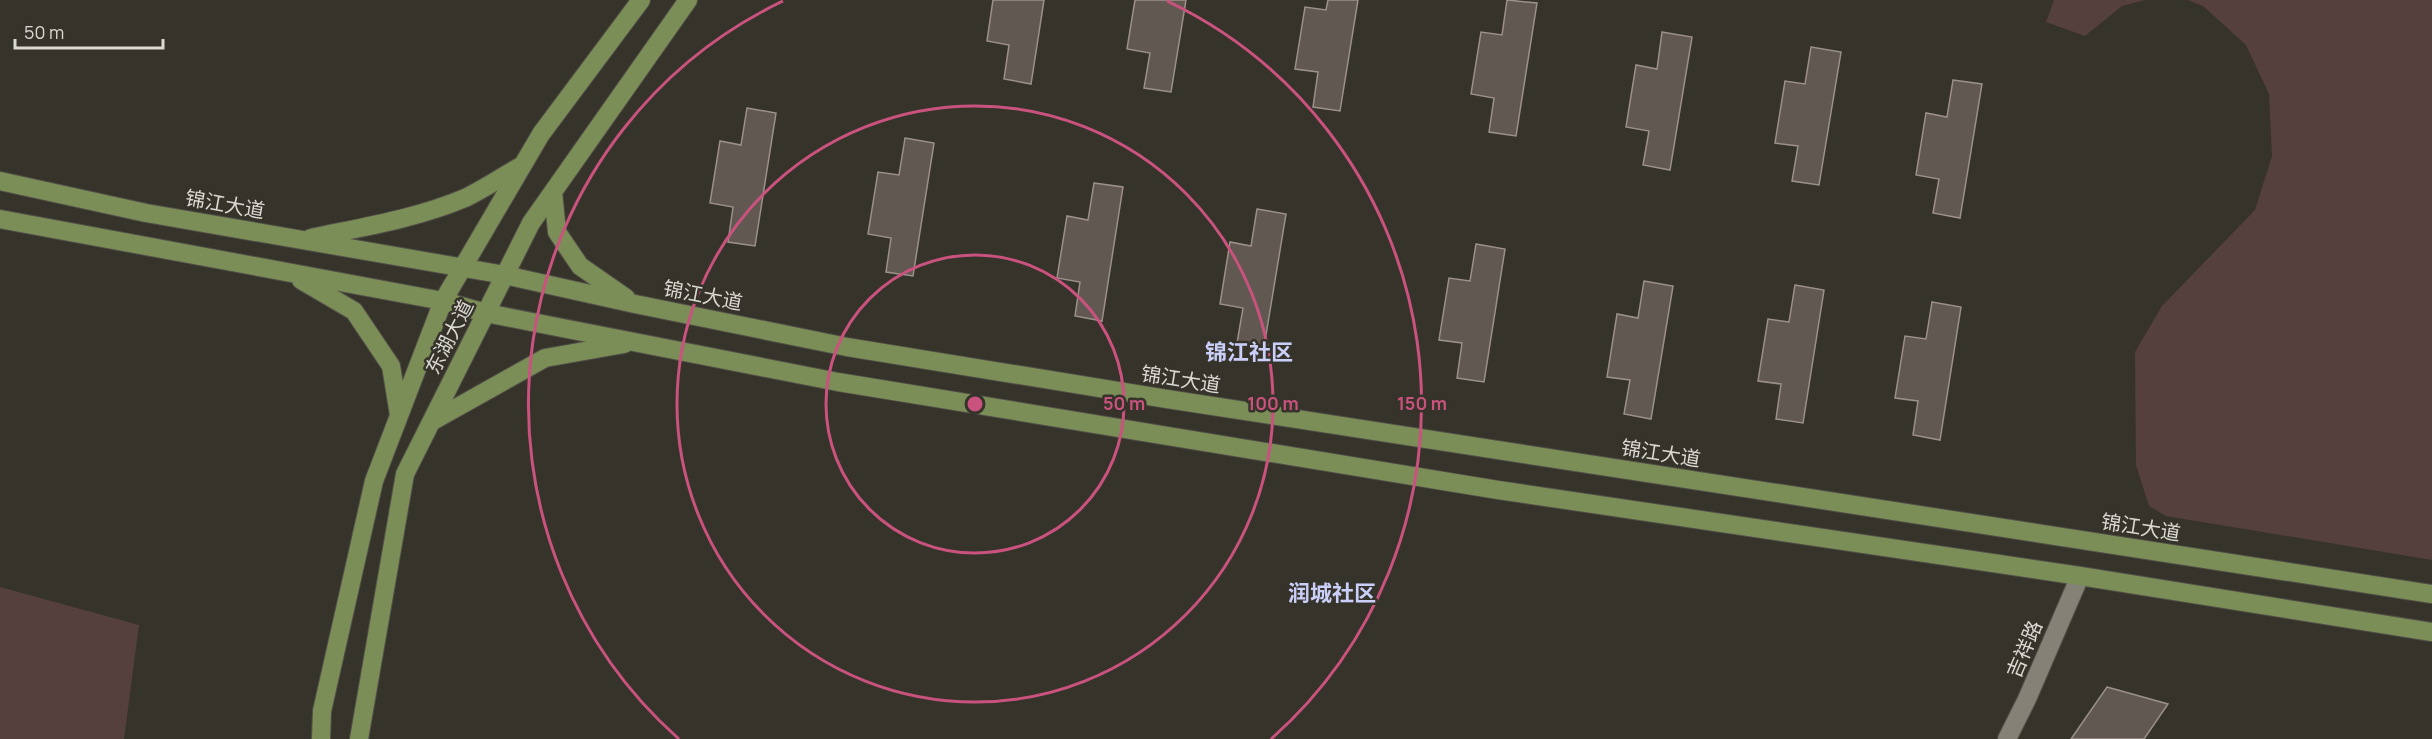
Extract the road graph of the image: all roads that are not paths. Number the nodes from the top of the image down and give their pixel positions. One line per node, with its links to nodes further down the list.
1 (641, 0): 3 (main road, 东湖大道)
2 (688, 0): 5 (main road, 东湖大道)
3 (523, 165): 7 (main road); 8 (main road, 东湖大道)
4 (0, 181): 7 (main road, 锦江大道)
5 (553, 192): 10 (main road, 东湖大道); 12 (main road)
6 (0, 219): 9 (main road)
7 (300, 240): 8 (main road, 锦江大道)
8 (462, 269): 10 (main road, 锦江大道); 11 (main road, 东湖大道)
9 (290, 273): 11 (main road); 15 (main road)
10 (505, 275): 12 (main road, 锦江大道); 13 (main road, 东湖大道)
11 (443, 301): 13 (main road); 15 (main road, 东湖大道)
12 (635, 304): 18 (main road, 锦江大道)
13 (486, 313): 14 (main road); 16 (main road, 东湖大道)
14 (634, 343): 16 (main road); 17 (main road)
15 (399, 416): 20 (main road, 东湖大道)
16 (431, 422): 21 (main road, 东湖大道)
17 (2080, 576): 19 (main road); 22 (street, 吉祥路)
18 (2432, 594)
19 (2432, 632)
20 (321, 739)
21 (359, 739)
22 (2007, 739)

